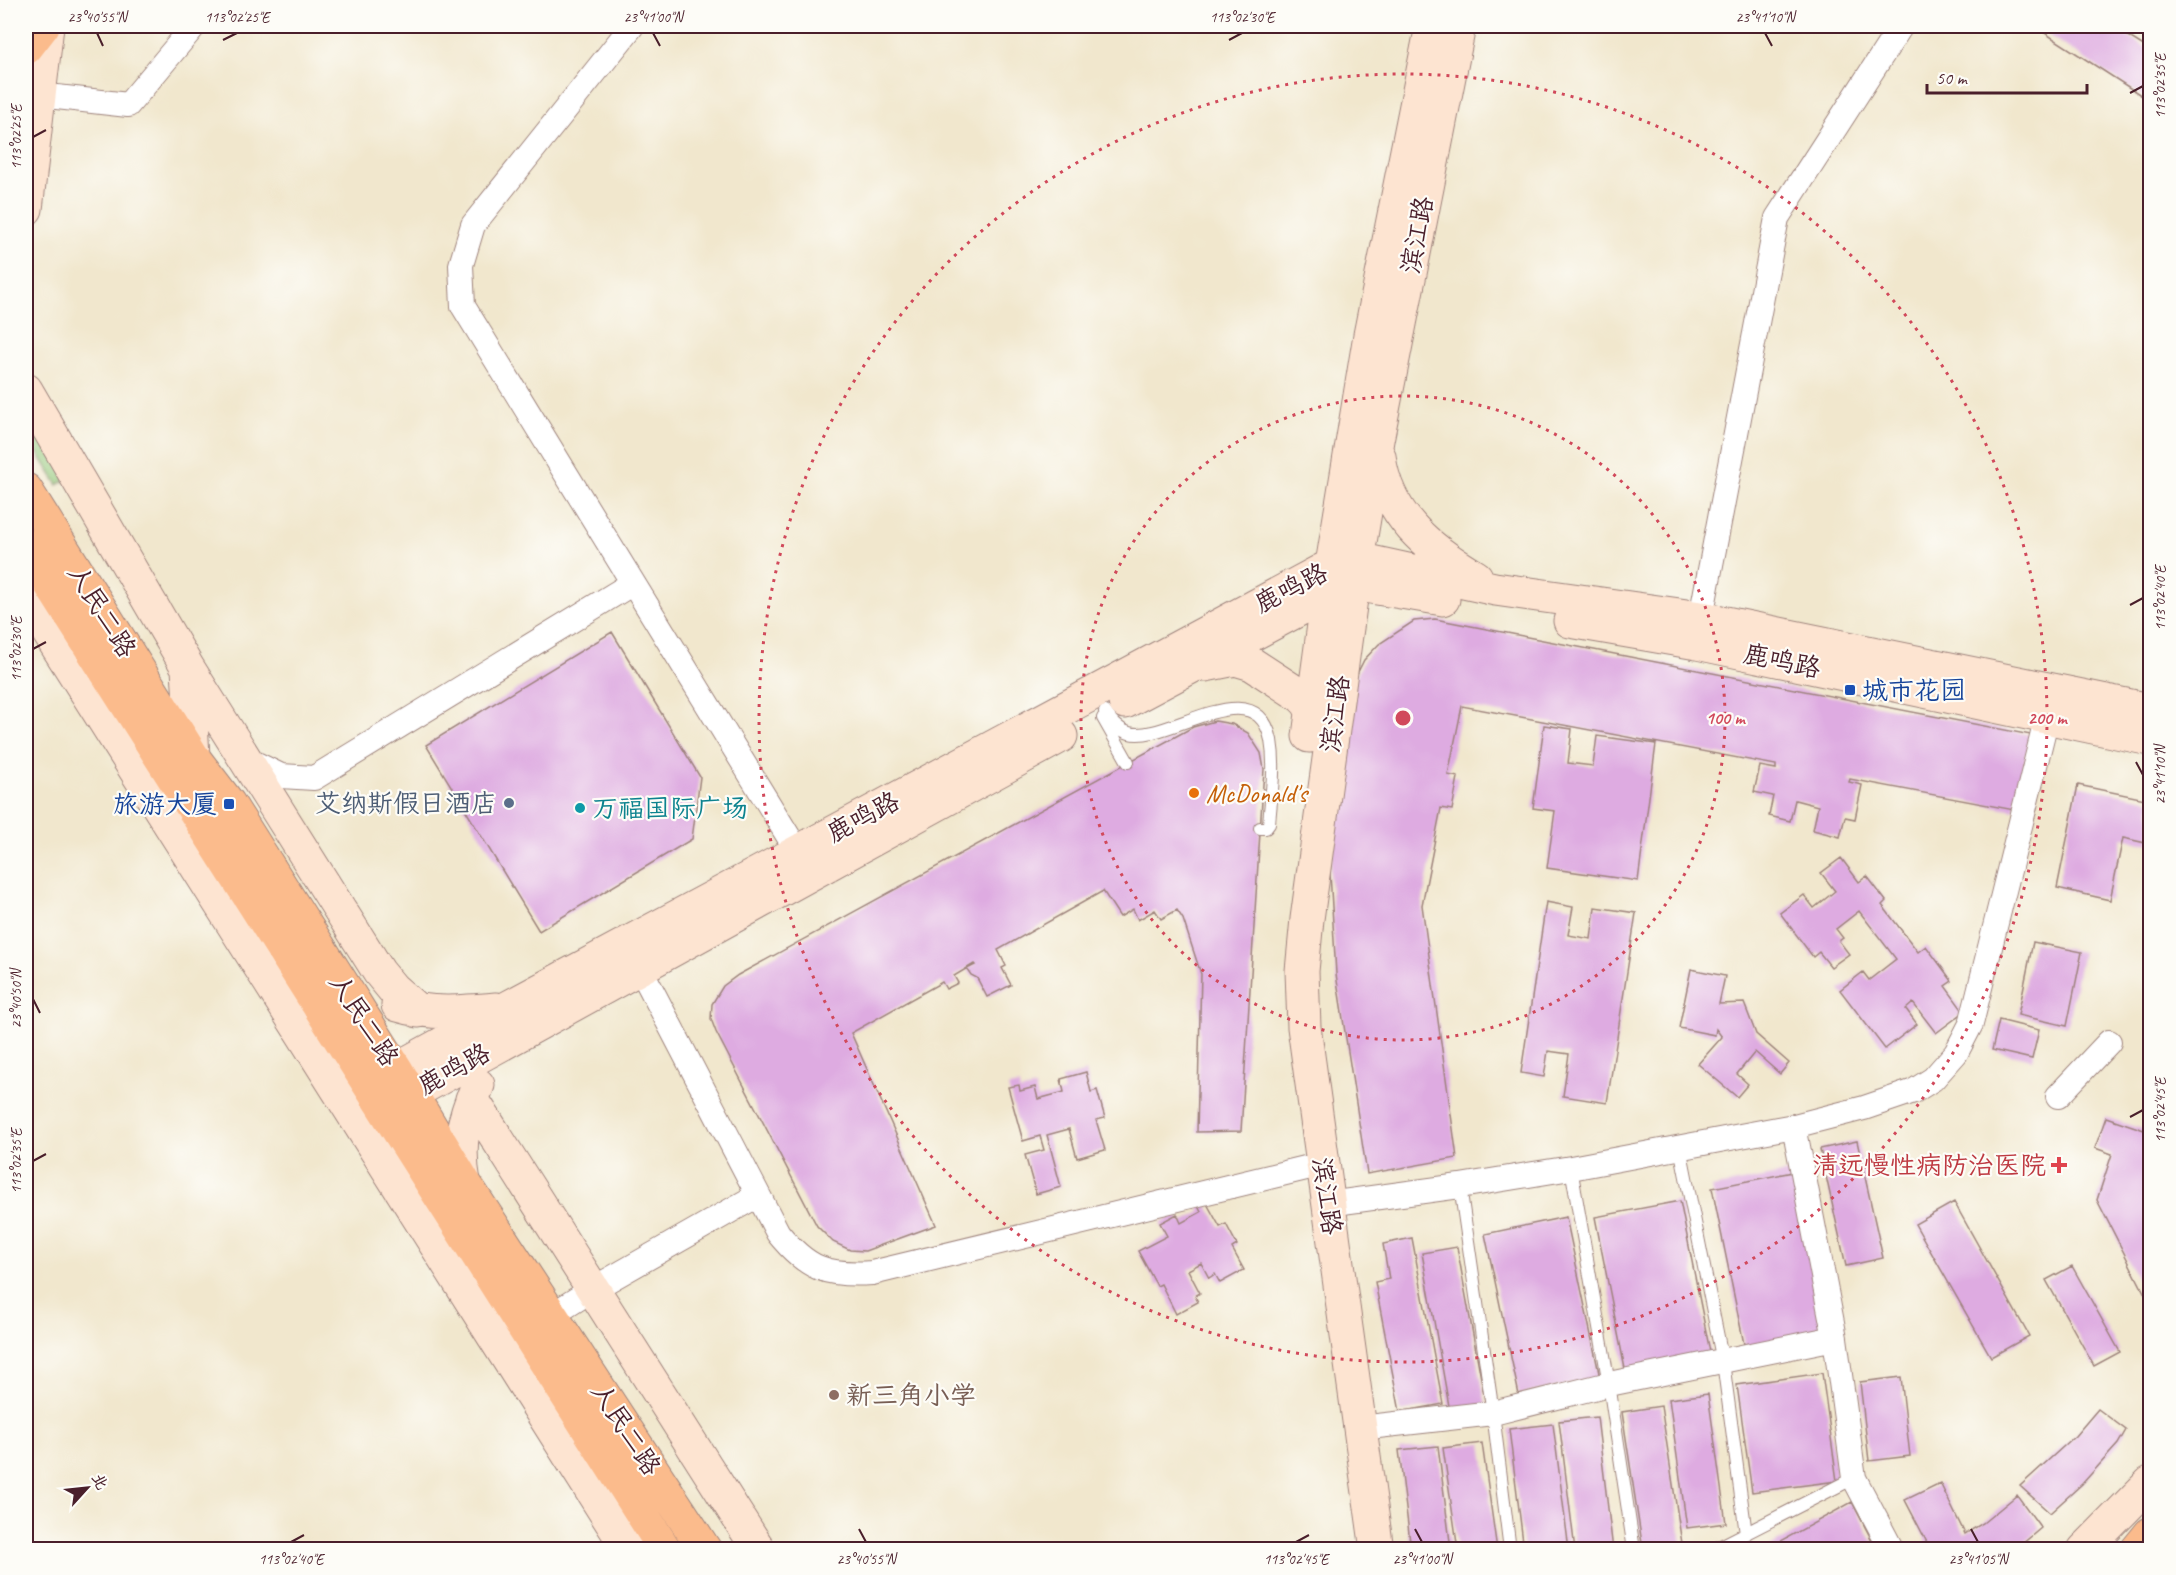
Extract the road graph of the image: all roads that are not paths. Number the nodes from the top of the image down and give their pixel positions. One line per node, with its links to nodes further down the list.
1 (45, 26): 7 (main road); 8 (street)
2 (194, 26): 8 (street)
3 (632, 26): 15 (street)
4 (1432, 26): 14 (street, 滨江路)
5 (1458, 26): 11 (street, 滨江路)
6 (1901, 26): 18 (street)
7 (26, 48)
8 (39, 95): 9 (street)
9 (26, 209)
10 (26, 390): 19 (street, 人民二路)
11 (1377, 440): 14 (street, 滨江路); 16 (street)
12 (26, 490): 26 (main road, 人民二路)
13 (26, 546): 37 (main road, 人民二路)
14 (1343, 576): 16 (street, 鹿鸣路); 18 (street, 鹿鸣路); 20 (street, 鹿鸣路); 22 (street, 滨江路); 30 (street, 鹿鸣路); 47 (street, 滨江路)
15 (633, 583): 27 (street); 30 (street)
16 (1495, 589): 18 (street, 鹿鸣路)
17 (26, 597): 59 (street)
18 (1699, 631): 21 (street, 鹿鸣路); 24 (street, 鹿鸣路)
19 (188, 668): 26 (street); 27 (street, 人民二路)
20 (1183, 672): 22 (street); 23 (street, 鹿鸣路)
21 (2151, 710)
22 (1312, 712): 42 (street, 滨江路)
23 (1103, 713): 28 (lane); 29 (lane); 32 (street, 鹿鸣路)
24 (2048, 717): 25 (street, 鹿鸣路); 40 (street)
25 (2151, 739)
26 (193, 757): 31 (main road, 人民二路)
27 (244, 758): 33 (street, 人民二路)
28 (1128, 762)
29 (1260, 828)
30 (798, 852): 34 (street, 鹿鸣路)
31 (329, 965): 33 (street); 36 (main road, 人民二路)
32 (640, 968): 34 (street, 鹿鸣路); 46 (street)
33 (418, 1011): 34 (street)
34 (513, 1020): 36 (street, 鹿鸣路); 39 (street)
35 (2109, 1042): 38 (street)
36 (404, 1081): 37 (street, 鹿鸣路); 44 (main road, 人民二路)
37 (375, 1094): 60 (main road, 人民二路)
38 (2058, 1096)
39 (472, 1099): 44 (street); 48 (street, 人民二路)
40 (1794, 1126): 41 (street); 50 (street)
41 (1680, 1147): 43 (street); 51 (lane)
42 (1306, 1168): 46 (street); 63 (street, 滨江路)
43 (1572, 1168): 45 (street); 52 (lane)
44 (464, 1182): 49 (main road, 人民二路)
45 (1460, 1186): 47 (street); 53 (lane)
46 (758, 1196): 48 (street)
47 (1328, 1204): 54 (street, 滨江路)
48 (593, 1289): 49 (street); 62 (street, 人民二路)
49 (552, 1315): 61 (main road, 人民二路)
50 (1835, 1338): 51 (street); 55 (street)
51 (1723, 1362): 52 (street); 57 (lane)
52 (1610, 1384): 53 (street); 66 (lane)
53 (1493, 1413): 54 (street); 65 (lane)
54 (1360, 1428): 64 (street, 滨江路)
55 (1854, 1478): 57 (lane); 68 (street)
56 (2151, 1483): 69 (street)
57 (1746, 1534): 67 (lane)
58 (2151, 1534): 70 (main road)
59 (629, 1550)
60 (665, 1550)
61 (705, 1550)
62 (759, 1550)
63 (1356, 1550)
64 (1377, 1550)
65 (1510, 1550)
66 (1634, 1550)
67 (1713, 1550)
68 (1892, 1550)
69 (2084, 1550)
70 (2137, 1550)

